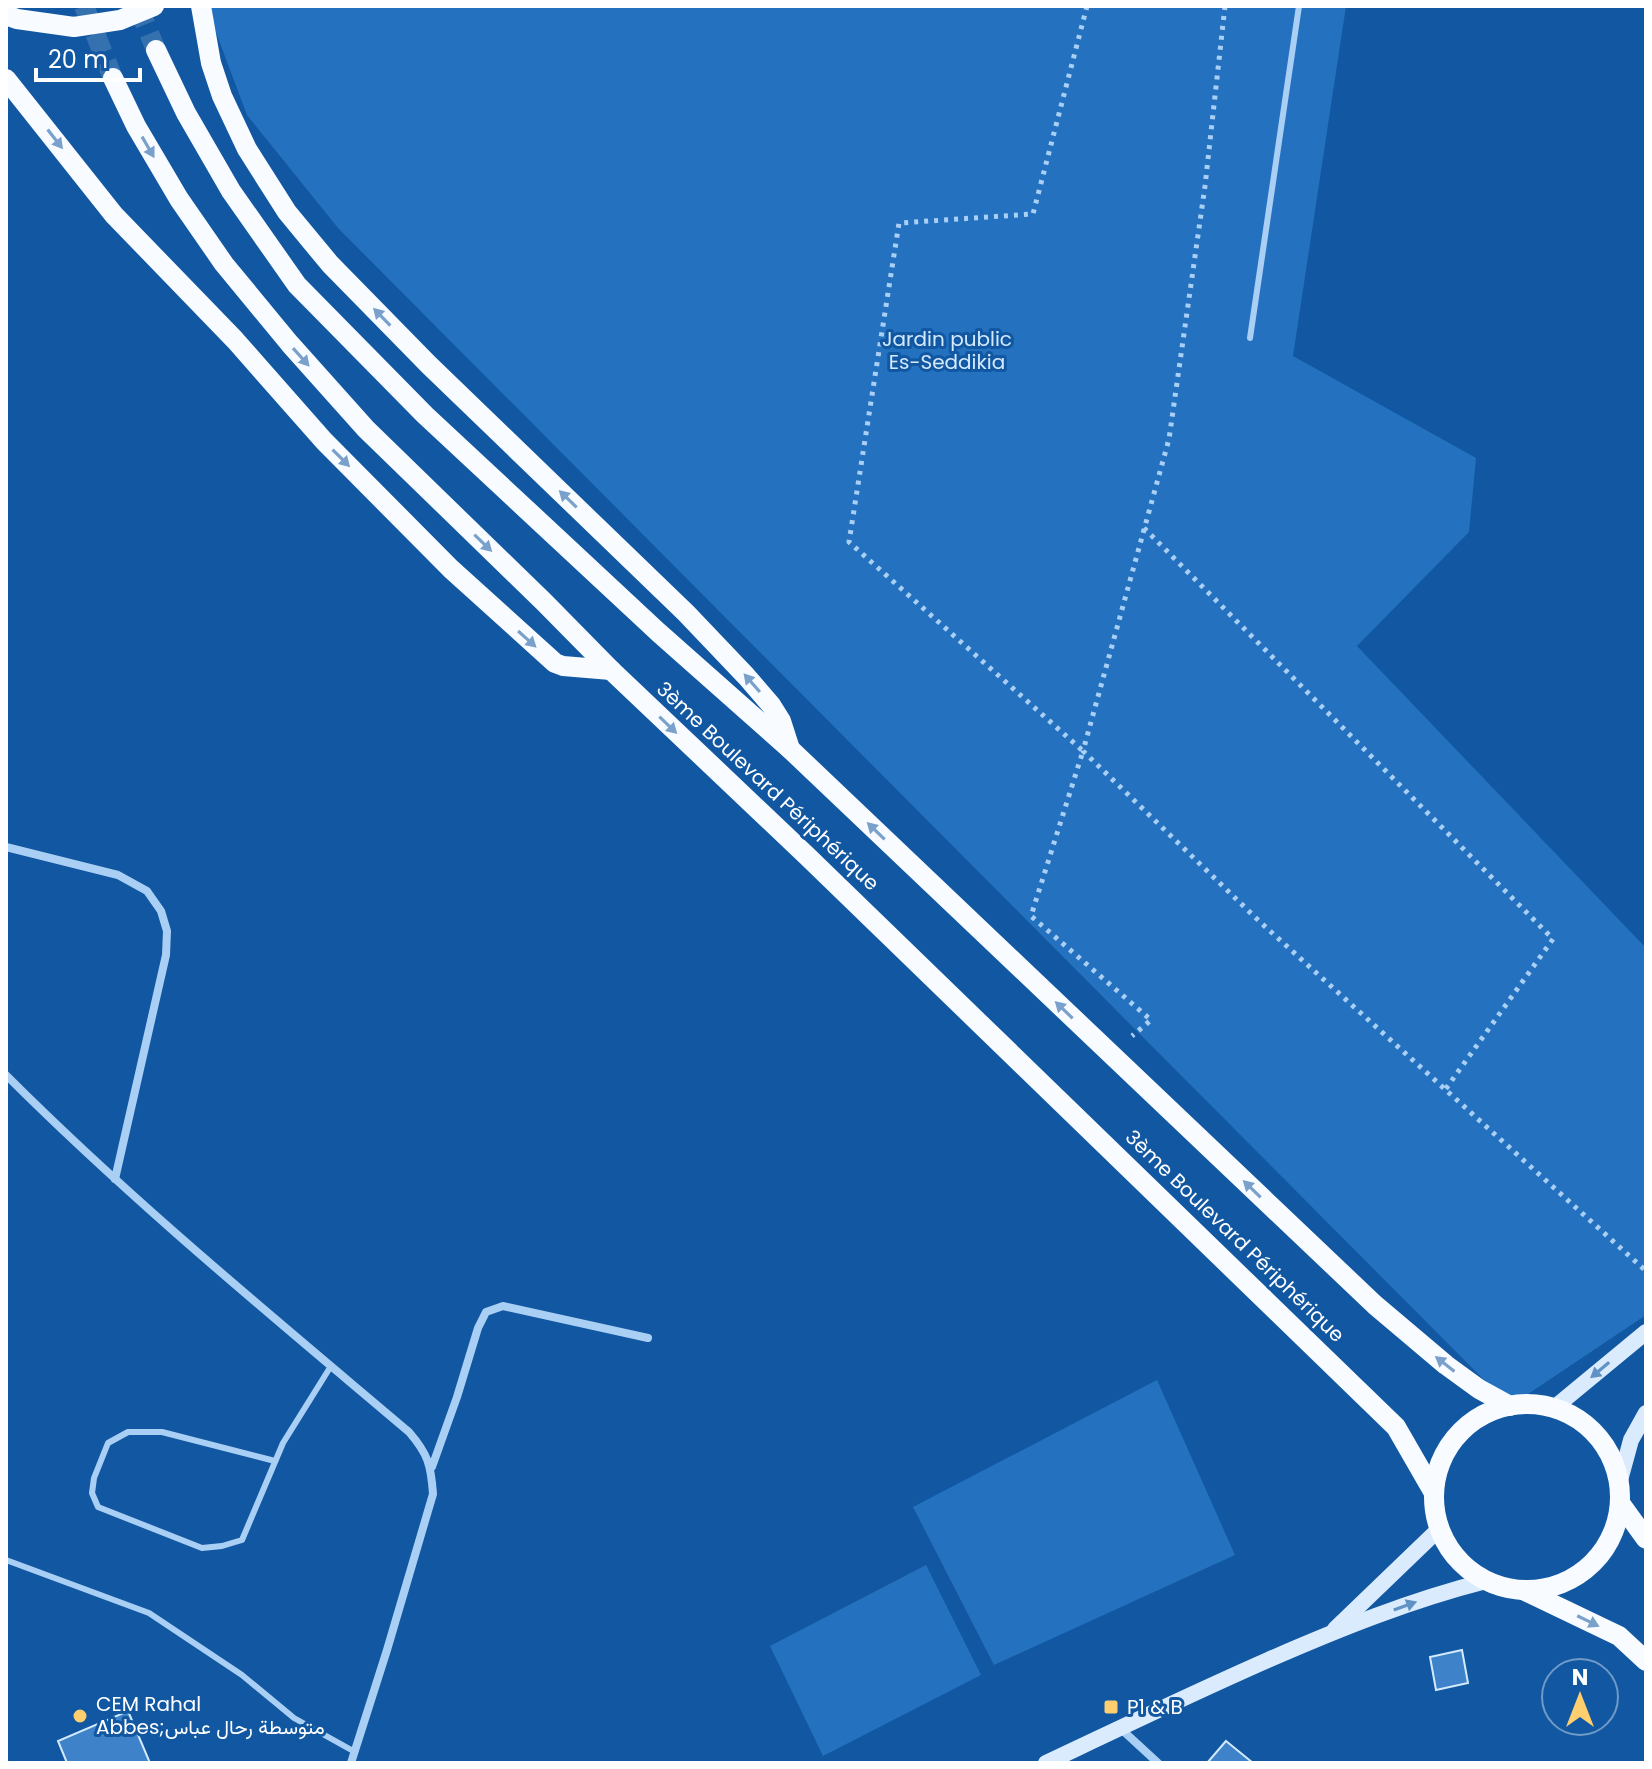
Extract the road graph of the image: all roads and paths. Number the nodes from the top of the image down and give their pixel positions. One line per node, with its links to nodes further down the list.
1 (154, 6): 6 (main road)
2 (201, 6): 13 (main road, one-way to 2)
3 (1087, 6): 14 (path)
4 (1225, 6): 11 (path)
5 (1299, 6): 10 (lane)
6 (6, 15)
7 (156, 50): 13 (main road, 3ème Boulevard Périphérique)
8 (113, 78): 12 (main road, 3ème Boulevard Périphérique, one-way to 12)
9 (6, 79): 12 (main road, one-way to 12)
10 (1250, 338)
11 (1144, 528): 14 (path); 18 (path)
12 (611, 670): 29 (main road, 3ème Boulevard Périphérique, one-way to 29)
13 (790, 749): 16 (main road, 3ème Boulevard Périphérique, one-way to 13)
14 (1083, 751): 16 (path); 18 (path)
15 (6, 847): 19 (street)
16 (1110, 1054): 24 (main road, 3ème Boulevard Périphérique, one-way to 16)
17 (6, 1075): 19 (street)
18 (1445, 1090): 20 (path)
19 (115, 1179): 23 (street)
20 (1646, 1271)
21 (1646, 1332): 25 (main road, one-way to 25)
22 (648, 1338): 28 (street)
23 (331, 1366): 27 (lane); 28 (street)
24 (1510, 1406): 25 (main road); 29 (main road)
25 (1554, 1408): 30 (main road)
26 (1646, 1413): 30 (main road)
27 (275, 1461): 27 (lane)
28 (432, 1468): 39 (street)
29 (1434, 1493): 31 (main road)
30 (1620, 1493): 32 (main road); 35 (main road)
31 (1439, 1529): 34 (main road); 36 (main road)
32 (1646, 1539)
33 (6, 1560): 39 (lane)
34 (1486, 1581): 35 (main road); 36 (main road, one-way to 34)
35 (1523, 1590): 37 (main road, one-way to 37)
36 (1331, 1632): 38 (main road)
37 (1646, 1661)
38 (1120, 1728): 41 (main road); 42 (street)
39 (355, 1752): 40 (street)
40 (351, 1763)
41 (1046, 1763)
42 (1158, 1763)

